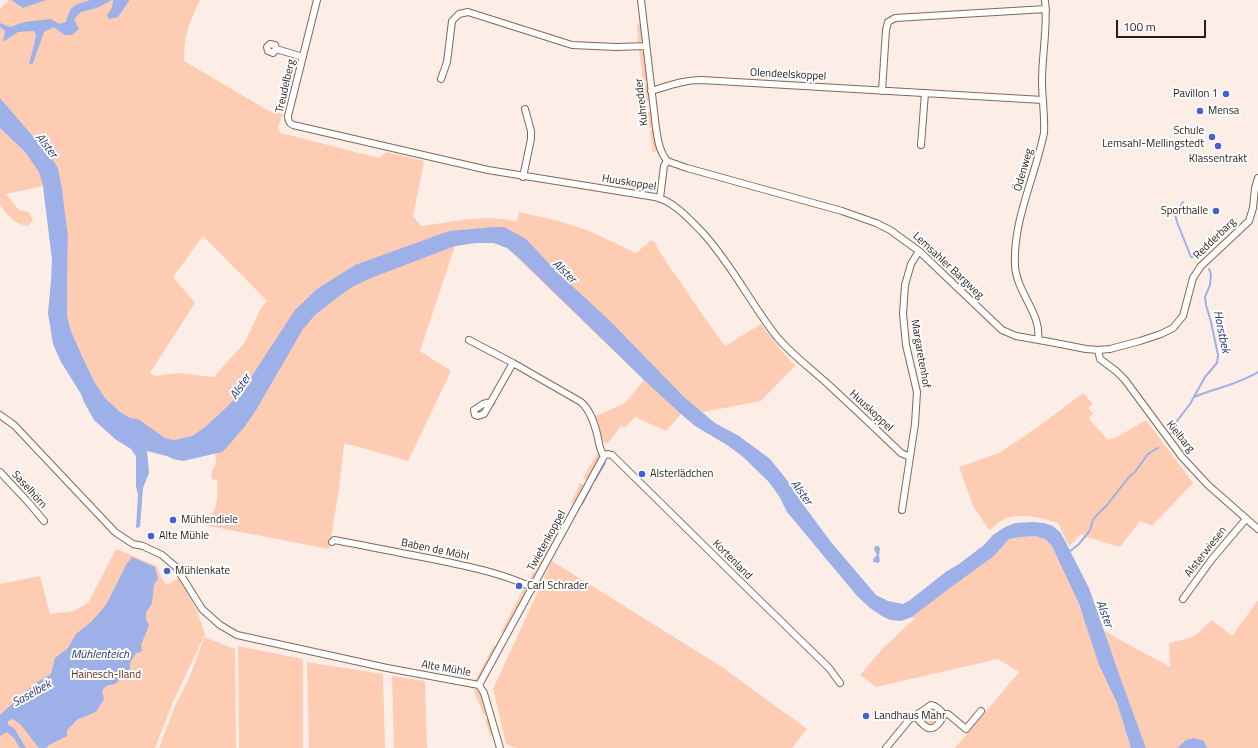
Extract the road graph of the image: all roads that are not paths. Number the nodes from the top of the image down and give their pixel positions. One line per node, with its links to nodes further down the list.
1 (317, 0): 7 (street, Treudelberg)
2 (641, 0): 5 (street, Kuhredder)
3 (1045, 0): 4 (street, Ödenweg)
4 (1046, 9): 10 (street); 12 (street, Ödenweg)
5 (646, 46): 8 (street); 9 (street, Kuhredder)
6 (276, 49): 7 (street, Treudelberg)
7 (303, 57): 14 (street, Treudelberg)
8 (441, 79)
9 (651, 91): 10 (street, Olendeelskoppel); 16 (street, Kuhredder)
10 (882, 91): 11 (street, Olendeelskoppel)
11 (925, 93): 12 (street, Olendeelskoppel); 15 (street)
12 (1043, 100): 22 (street, Ödenweg)
13 (526, 109): 17 (street)
14 (288, 121): 17 (street, Huuskoppel)
15 (920, 145)
16 (667, 161): 19 (street); 20 (street, Lemsahler Bargweg)
17 (524, 177): 19 (street, Huuskoppel)
18 (1258, 178): 23 (street, Redderbarg)
19 (660, 198): 28 (street, Huuskoppel)
20 (919, 251): 22 (street, Lemsahler Bargweg); 28 (street, Margaretenhof)
21 (469, 340): 24 (street)
22 (1038, 340): 23 (street, Lemsahler Bargweg)
23 (1098, 350): 31 (street, Kielbarg)
24 (513, 363): 25 (street); 27 (street)
25 (491, 402)
26 (0, 415): 38 (street, Alte Mühle)
27 (606, 455): 35 (street, Twietenkoppel); 37 (street, Kortenland)
28 (910, 457): 30 (street, Margaretenhof)
29 (0, 472): 32 (street, Saselhörn)
30 (902, 510)
31 (1246, 519): 33 (street, Kielbarg); 36 (street, Alsterwiesen)
32 (44, 521)
33 (1258, 529)
34 (332, 542): 35 (street, Baben de Möhl)
35 (533, 588): 38 (street, Twietenkoppel)
36 (1183, 598)
37 (840, 683)
38 (479, 685): 42 (street)
39 (981, 711): 40 (street)
40 (943, 714): 41 (street); 41 (street)
41 (915, 716): 43 (street)
42 (500, 748)
43 (886, 748)

